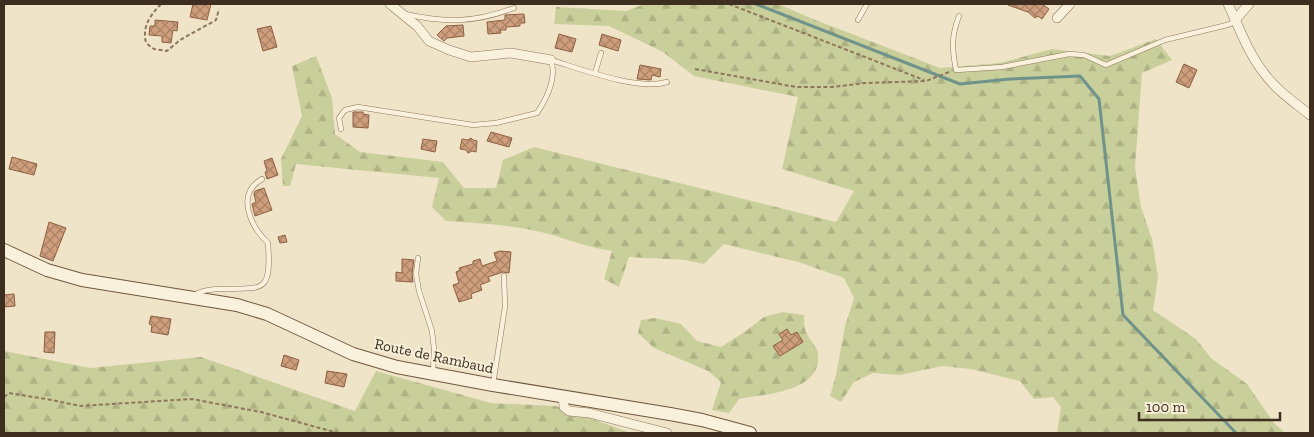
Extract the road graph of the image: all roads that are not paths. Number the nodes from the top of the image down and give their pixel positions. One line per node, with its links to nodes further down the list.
1 (390, 4): 7 (street)
2 (867, 4): 11 (lane)
3 (1070, 4): 9 (street)
4 (1228, 4): 10 (street)
5 (1249, 4): 10 (street)
6 (514, 8): 7 (lane)
7 (402, 14): 13 (street)
8 (959, 16): 10 (lane)
9 (1056, 18)
10 (1236, 19): 16 (street)
11 (858, 20)
12 (601, 53): 14 (lane)
13 (551, 60): 14 (lane); 17 (lane)
14 (595, 73): 15 (lane)
15 (667, 82)
16 (1310, 115)
17 (341, 128)
18 (262, 179): 22 (lane)
19 (4, 250): 22 (street, Route de Rambaud)
20 (418, 258): 23 (lane)
21 (504, 276): 24 (lane)
22 (192, 298): 23 (street, Route de Rambaud)
23 (433, 374): 24 (street, Route de Rambaud)
24 (493, 385): 25 (street, Route de Rambaud)
25 (563, 396): 26 (street); 27 (street, Route de Rambaud)
26 (667, 433)
27 (750, 433)

